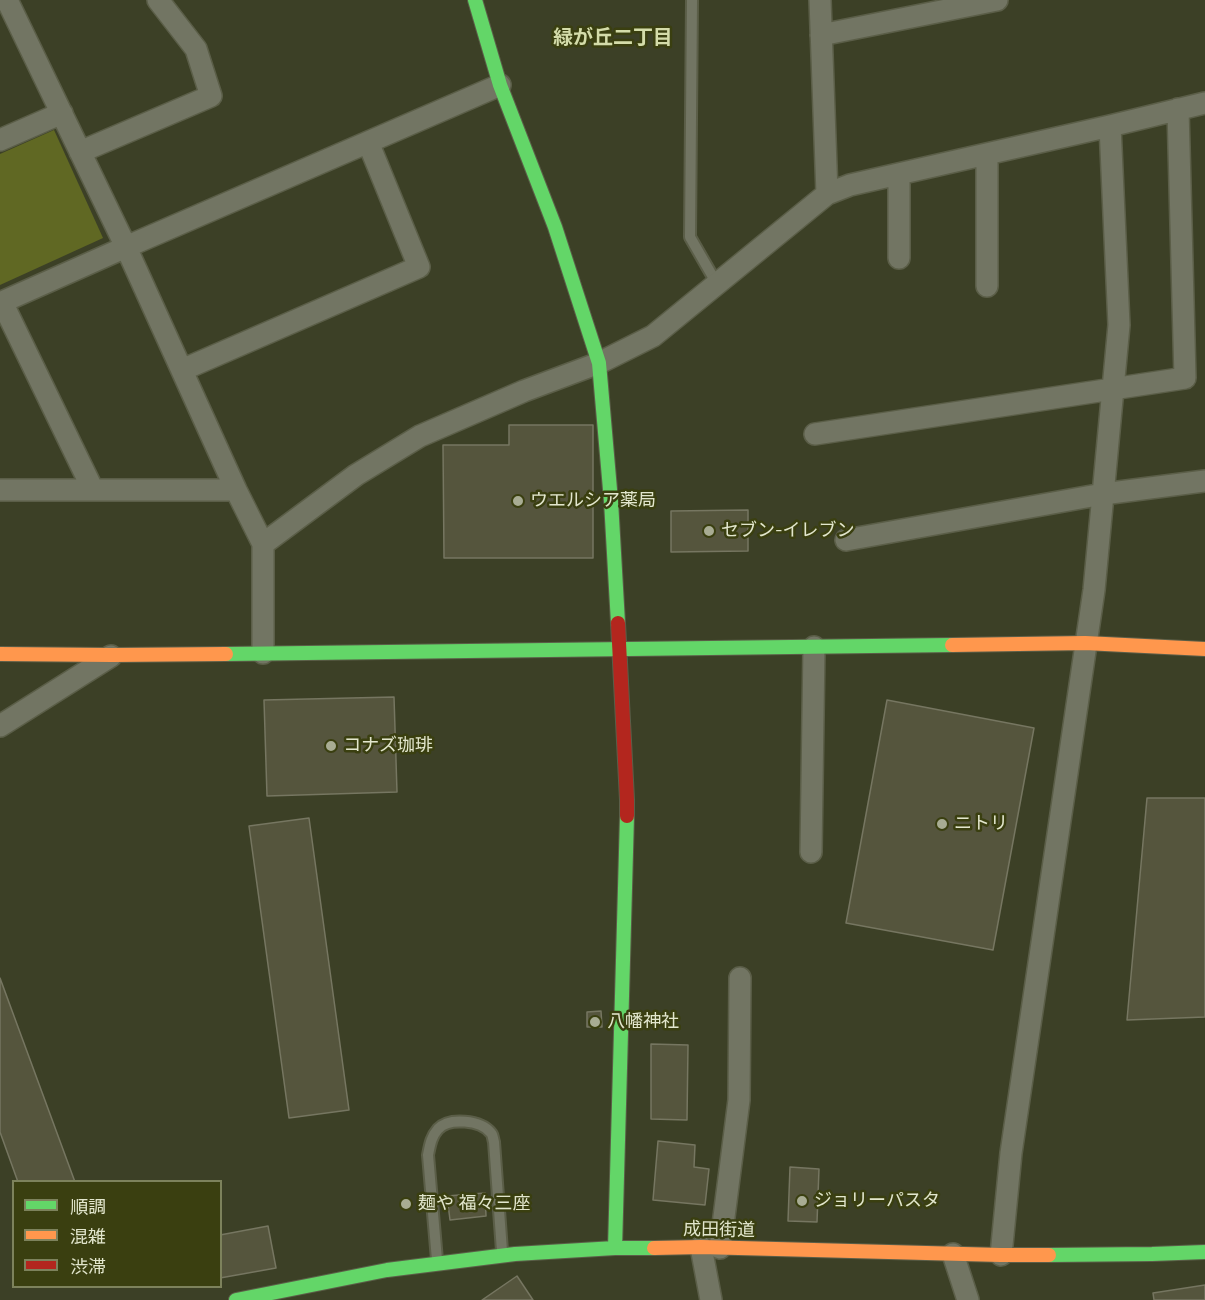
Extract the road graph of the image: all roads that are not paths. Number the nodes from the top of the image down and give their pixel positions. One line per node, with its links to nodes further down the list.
1 (7, 0): 11 (street)
2 (158, 0): 15 (street)
3 (475, 0): 8 (main road)
4 (692, 0): 21 (lane)
5 (820, 0): 7 (street)
6 (997, 0): 7 (street)
7 (821, 35): 18 (street)
8 (500, 85): 14 (street); 24 (main road)
9 (1205, 103): 10 (street)
10 (1178, 110): 12 (street); 26 (street)
11 (62, 113): 13 (street); 15 (street)
12 (1110, 126): 16 (street); 26 (street)
13 (0, 140)
14 (368, 142): 19 (street); 25 (street)
15 (81, 152): 19 (street)
16 (987, 154): 17 (street); 22 (street)
17 (899, 174): 18 (street); 20 (street)
18 (827, 194): 21 (street)
19 (126, 247): 23 (street); 25 (street)
20 (899, 258)
21 (717, 284): 24 (street)
22 (987, 286)
23 (1, 302): 30 (street)
24 (599, 363): 34 (street); 37 (main road)
25 (182, 370): 31 (street)
26 (1113, 390): 27 (street); 32 (street)
27 (814, 434)
28 (1205, 481): 32 (street)
29 (0, 490): 30 (street)
30 (93, 490): 31 (street)
31 (236, 490): 34 (street)
32 (1103, 494): 33 (street); 35 (street)
33 (846, 540)
34 (263, 544): 39 (street)
35 (1085, 643): 36 (main road); 38 (main road); 50 (street)
36 (814, 647): 37 (main road); 43 (street)
37 (620, 650): 39 (main road); 46 (main road)
38 (1205, 650)
39 (263, 653): 41 (main road)
40 (0, 654): 41 (main road)
41 (112, 655): 42 (street)
42 (0, 726)
43 (811, 852)
44 (740, 978): 45 (street)
45 (710, 1247): 46 (main road, 成田街道); 48 (main road, 成田街道); 54 (street)
46 (615, 1248): 49 (main road, 成田街道)
47 (1205, 1251): 50 (main road, 成田街道)
48 (953, 1254): 50 (main road, 成田街道); 55 (street)
49 (503, 1255): 51 (main road, 成田街道); 51 (lane)
50 (1000, 1256)
51 (438, 1263): 52 (main road, 成田街道)
52 (318, 1292): 53 (main road, 成田街道)
53 (236, 1300)
54 (711, 1300)
55 (969, 1300)

